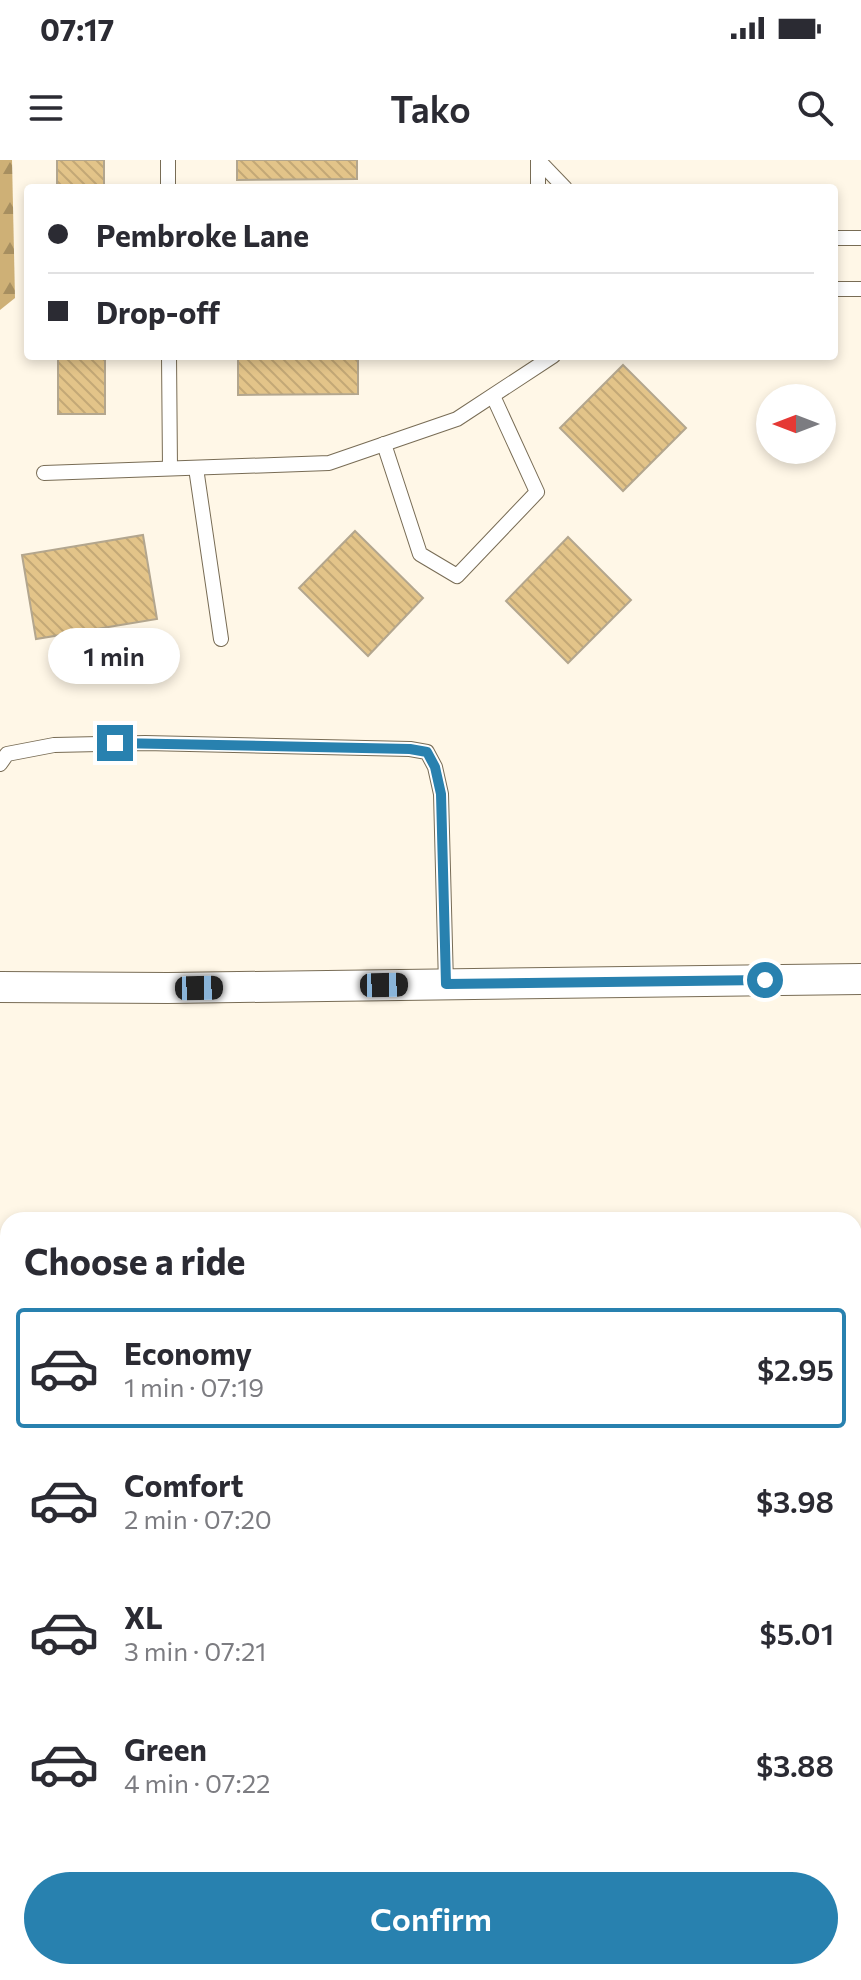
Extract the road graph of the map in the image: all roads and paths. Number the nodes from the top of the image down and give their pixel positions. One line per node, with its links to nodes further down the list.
1 (168, 160): 3 (lane)
2 (538, 160): 4 (lane); 5 (lane)
3 (168, 184)
4 (538, 184)
5 (561, 184)
6 (838, 238): 7 (lane)
7 (861, 238)
8 (838, 289): 9 (lane)
9 (861, 289)
10 (169, 360): 14 (lane)
11 (539, 360): 12 (lane)
12 (493, 396): 13 (lane); 13 (lane)
13 (384, 444): 15 (lane)
14 (170, 468): 15 (lane); 16 (lane)
15 (196, 468): 17 (lane)
16 (44, 473)
17 (221, 639)
18 (0, 764): 20 (lane)
19 (861, 979): 20 (street)
20 (446, 984): 21 (street)
21 (0, 987)

